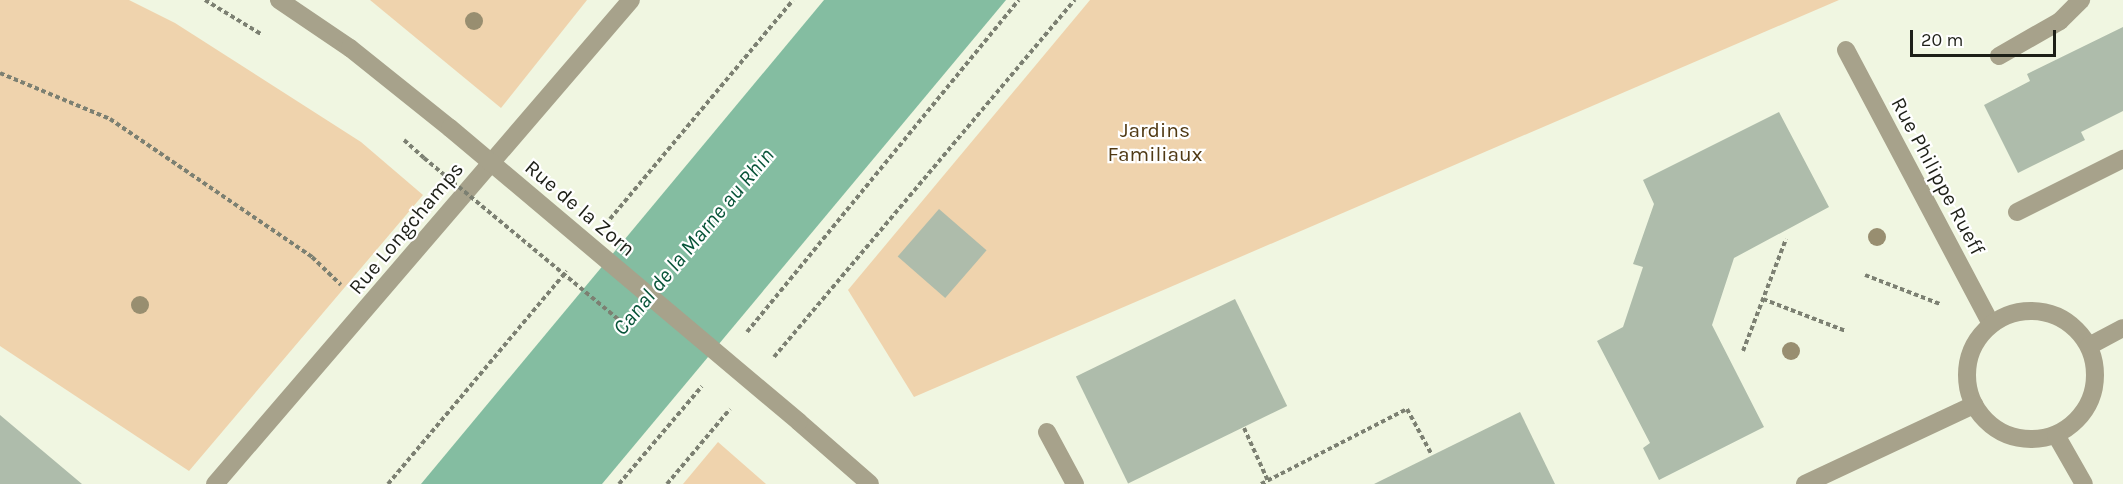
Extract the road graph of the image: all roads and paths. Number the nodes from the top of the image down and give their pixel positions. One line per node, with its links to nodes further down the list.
1 (205, 0): 7 (path)
2 (279, 0): 39 (street, Rue de la Zorn, bridge)
3 (631, 0): 18 (street, Rue Longchamps)
4 (1018, 0): 15 (path)
5 (1075, 0): 22 (path)
6 (2081, 0): 9 (street)
7 (265, 36)
8 (1846, 50): 19 (street, Rue Philippe Rueff)
9 (1999, 56)
10 (0, 73): 18 (path)
11 (398, 135): 21 (path, bridge)
12 (2123, 159): 13 (street)
13 (2017, 212)
14 (1786, 239): 17 (path)
15 (796, 274)
16 (1865, 275): 19 (path)
17 (1763, 299): 23 (path); 25 (path)
18 (367, 309): 37 (street, Rue Longchamps)
19 (1991, 324): 24 (street); 28 (street)
20 (2123, 328): 24 (street)
21 (631, 331)
22 (796, 331)
23 (1846, 331)
24 (2089, 346): 33 (street)
25 (1743, 351)
26 (694, 383): 27 (path)
27 (703, 391)
28 (1974, 405): 33 (street); 42 (street)
29 (721, 406): 30 (path)
30 (730, 414)
31 (1244, 428): 36 (path)
32 (1047, 432): 40 (street)
33 (2056, 435): 43 (street)
34 (704, 440): 38 (path)
35 (1432, 456): 36 (path)
36 (1268, 481): 41 (path)
37 (215, 484)
38 (667, 484)
39 (870, 484)
40 (1074, 484)
41 (1261, 484)
42 (1804, 484)
43 (2084, 484)

